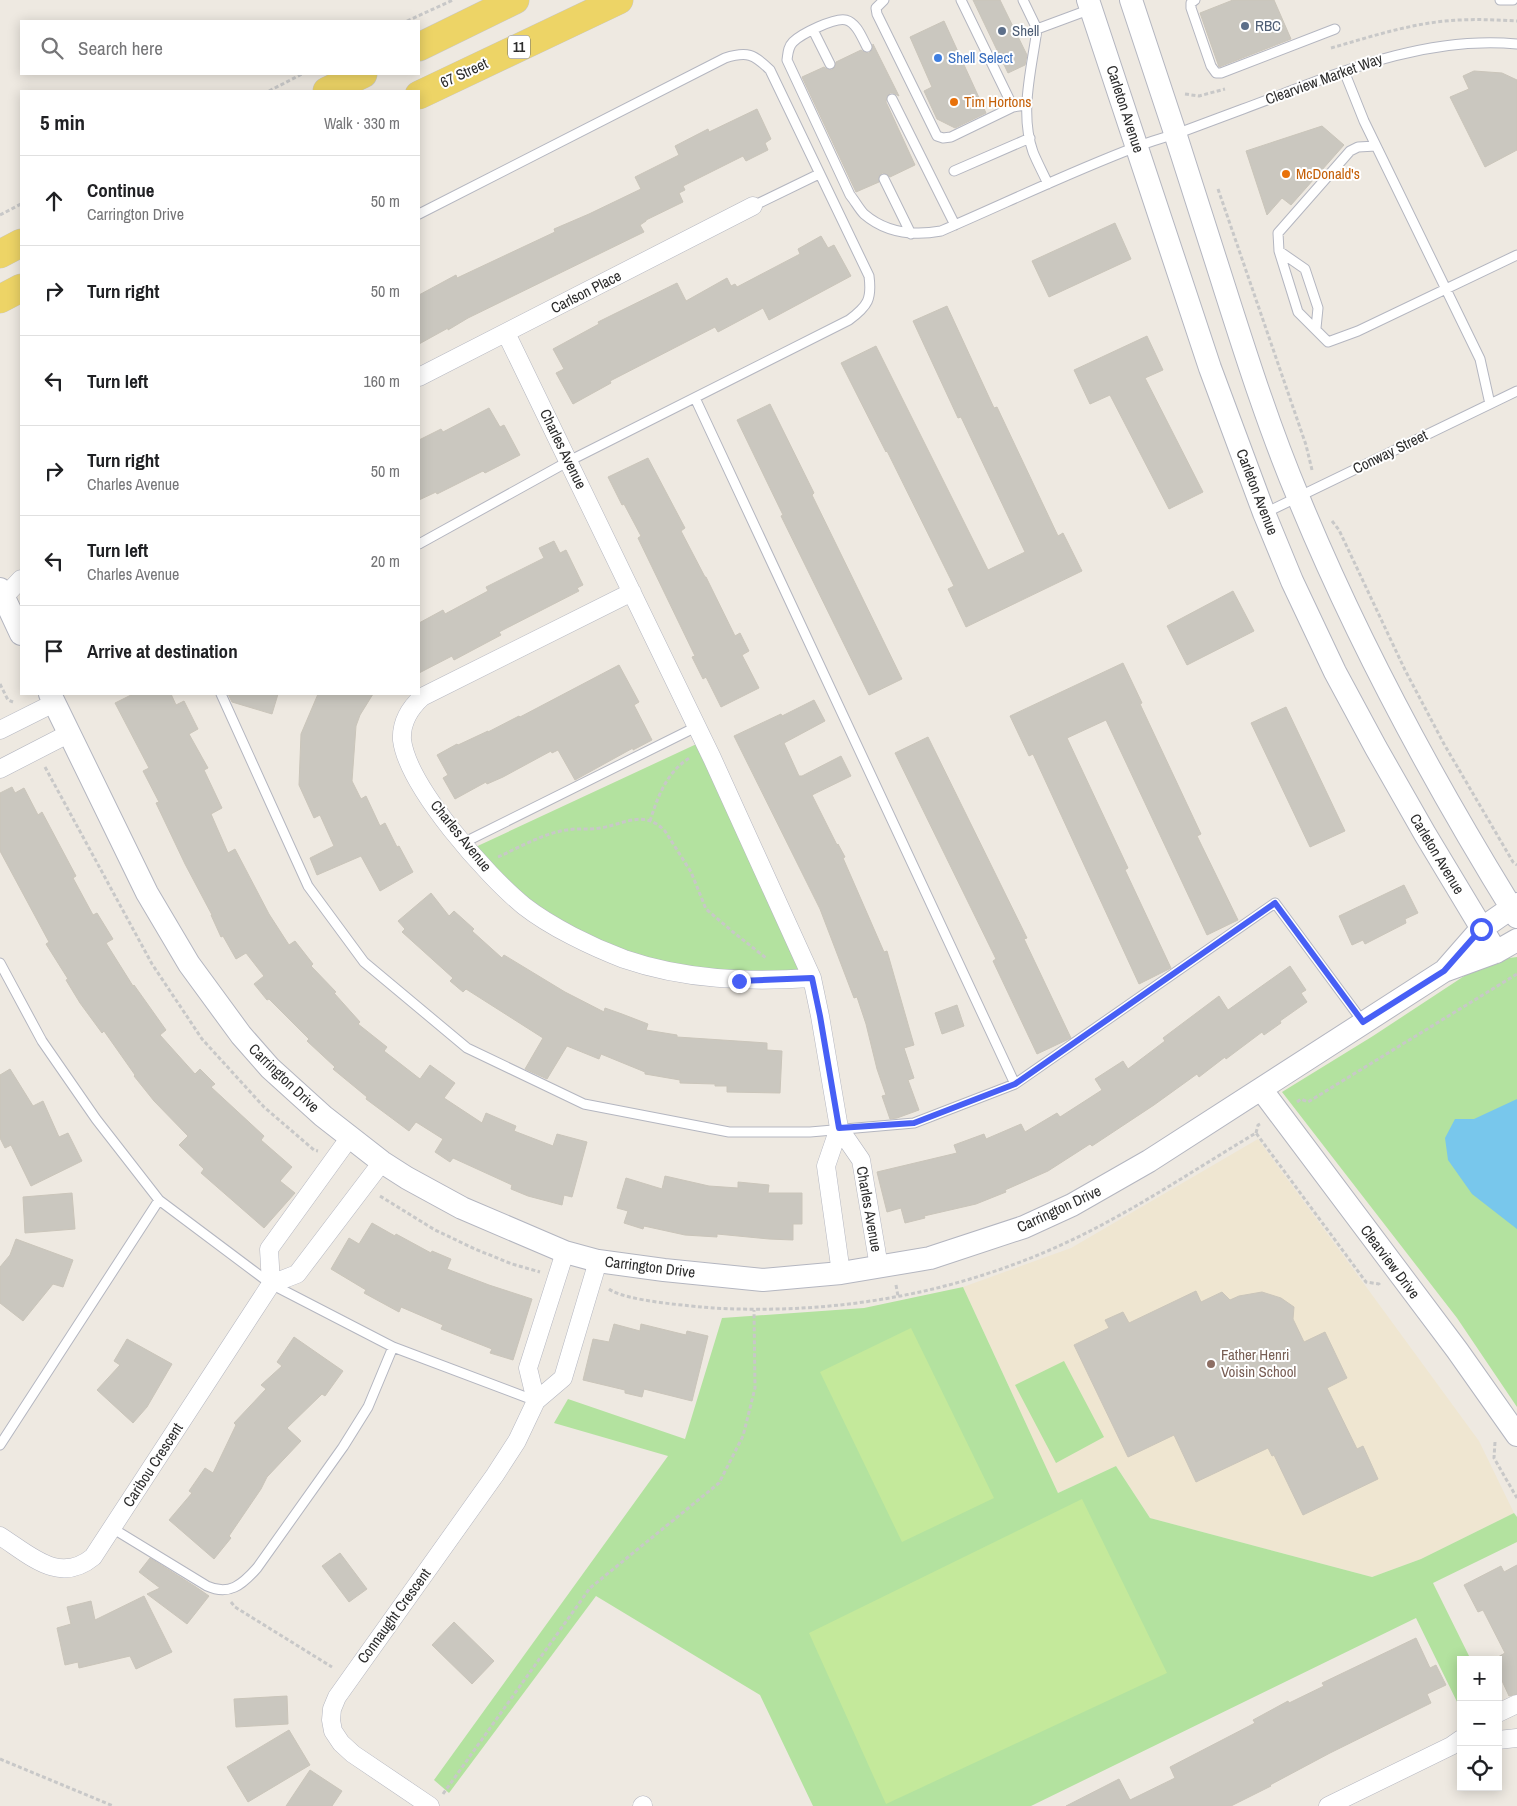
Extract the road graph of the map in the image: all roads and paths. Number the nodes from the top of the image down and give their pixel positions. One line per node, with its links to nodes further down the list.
1 (453, 0): 12 (path)
2 (515, 0): 19 (main road)
3 (619, 0): 27 (main road, 67 Street / 11)
4 (884, 0): 30 (lane)
5 (961, 0): 30 (lane)
6 (1023, 0): 14 (lane)
7 (1131, 0): 31 (street)
8 (1195, 0): 15 (lane)
9 (1500, 0): 10 (lane)
10 (1513, 0)
11 (1090, 5): 14 (lane); 33 (street, Carleton Avenue)
12 (409, 20)
13 (1517, 21): 17 (path)
14 (1037, 29): 29 (lane)
15 (1335, 29)
16 (813, 30): 20 (lane); 21 (lane); 45 (lane)
17 (1370, 37)
18 (1517, 44): 22 (lane, Clearview Market Way)
19 (420, 47)
20 (867, 47)
21 (830, 64)
22 (1344, 71): 31 (lane, Clearview Market Way); 34 (lane)
23 (300, 75): 25 (path)
24 (361, 75): 26 (main road)
25 (271, 90)
26 (329, 90)
27 (420, 95)
28 (892, 99): 44 (lane)
29 (1026, 105): 30 (lane); 32 (lane)
30 (1013, 107)
31 (1176, 134): 33 (lane, Clearview Market Way); 61 (street)
32 (1030, 138): 35 (lane); 39 (lane)
33 (1137, 146): 39 (lane, Clearview Market Way); 62 (street, Carleton Avenue)
34 (1376, 146): 47 (lane); 51 (lane)
35 (954, 171)
36 (819, 174): 41 (lane); 42 (lane); 57 (lane)
37 (884, 179): 45 (lane)
38 (1215, 180): 59 (path)
39 (1048, 184): 44 (lane, Clearview Market Way)
40 (20, 205): 43 (path)
41 (753, 206): 54 (street, Carlson Place)
42 (420, 213)
43 (0, 215)
44 (955, 225): 45 (lane, Clearview Market Way)
45 (911, 234)
46 (20, 244): 48 (main road)
47 (1279, 251): 53 (lane); 53 (lane)
48 (0, 254)
49 (1517, 255): 51 (lane)
50 (20, 289): 52 (main road)
51 (1446, 289): 53 (lane); 58 (lane)
52 (0, 299)
53 (1316, 328)
54 (506, 332): 55 (street, Carlson Place); 60 (street, Charles Avenue)
55 (420, 376)
56 (1517, 391): 58 (lane, Conway Street)
57 (695, 398): 60 (lane); 92 (lane)
58 (1490, 404): 61 (lane, Conway Street)
59 (1308, 458)
60 (569, 461): 64 (lane); 66 (street, Charles Avenue)
61 (1298, 497): 62 (lane, Conway Street); 82 (street)
62 (1264, 513): 83 (street, Carleton Avenue)
63 (1328, 519): 81 (path)
64 (420, 543)
65 (20, 580): 67 (street)
66 (632, 592): 73 (street, Charles Avenue); 79 (street, Charles Avenue)
67 (8, 594): 68 (street)
68 (20, 631)
69 (0, 684): 72 (path)
70 (221, 695): 96 (lane)
71 (52, 698): 74 (street); 75 (street, Carrington Drive)
72 (16, 703)
73 (696, 727): 76 (street, Charles Avenue); 79 (lane)
74 (0, 730)
75 (70, 733): 77 (street); 98 (street, Carrington Drive)
76 (707, 748): 78 (path); 90 (street, Charles Avenue)
77 (0, 769)
78 (650, 821): 80 (path); 86 (path)
79 (463, 843): 80 (street, Charles Avenue)
80 (481, 865): 90 (street, Charles Avenue)
81 (1517, 865)
82 (1515, 910): 83 (street, Carrington Drive)
83 (1481, 929): 85 (street, Carleton Avenue); 88 (street, Carrington Drive)
84 (1517, 940): 85 (street, Carrington Drive)
85 (1496, 952): 88 (street, Carrington Drive)
86 (766, 958)
87 (0, 963): 101 (lane)
88 (1444, 971): 91 (street, Carrington Drive)
89 (1517, 974): 94 (path)
90 (812, 978): 96 (street, Charles Avenue)
91 (1363, 1022): 92 (lane); 93 (street, Carrington Drive)
92 (1015, 1084): 96 (lane)
93 (1261, 1088): 104 (street, Carrington Drive); 116 (street, Clearview Drive)
94 (1301, 1099)
95 (1258, 1125): 97 (path)
96 (839, 1128): 104 (street, Charles Avenue); 106 (street, Charles Avenue)
97 (1256, 1133): 110 (path); 111 (path)
98 (350, 1137): 99 (street, Carrington Drive); 107 (street)
99 (382, 1162): 102 (street, Carrington Drive); 107 (street)
100 (378, 1189): 105 (path)
101 (159, 1200): 107 (lane); 117 (lane)
102 (566, 1252): 103 (street, Carrington Drive); 114 (street)
103 (598, 1261): 106 (street, Carrington Drive); 114 (street, Connaught Crescent)
104 (879, 1267): 106 (street, Carrington Drive)
105 (546, 1270)
106 (841, 1273)
107 (271, 1284): 113 (lane); 119 (street, Caribou Crescent)
108 (896, 1284): 111 (path)
109 (606, 1286): 112 (path)
110 (1384, 1292)
111 (898, 1296): 112 (path)
112 (754, 1310): 129 (path)
113 (393, 1347): 114 (lane); 121 (lane)
114 (536, 1401): 129 (street, Connaught Crescent)
115 (1490, 1434): 118 (path)
116 (1517, 1435)
117 (0, 1445)
118 (1517, 1498)
119 (112, 1528): 120 (street, Caribou Crescent); 121 (lane)
120 (0, 1536)
121 (221, 1591): 122 (path)
122 (332, 1666)
123 (1517, 1704): 124 (street)
124 (1502, 1711)
125 (1517, 1738): 126 (street)
126 (1502, 1740)
127 (1457, 1743): 131 (street)
128 (0, 1759): 130 (path)
129 (436, 1800)
130 (113, 1806)
131 (1328, 1806)

